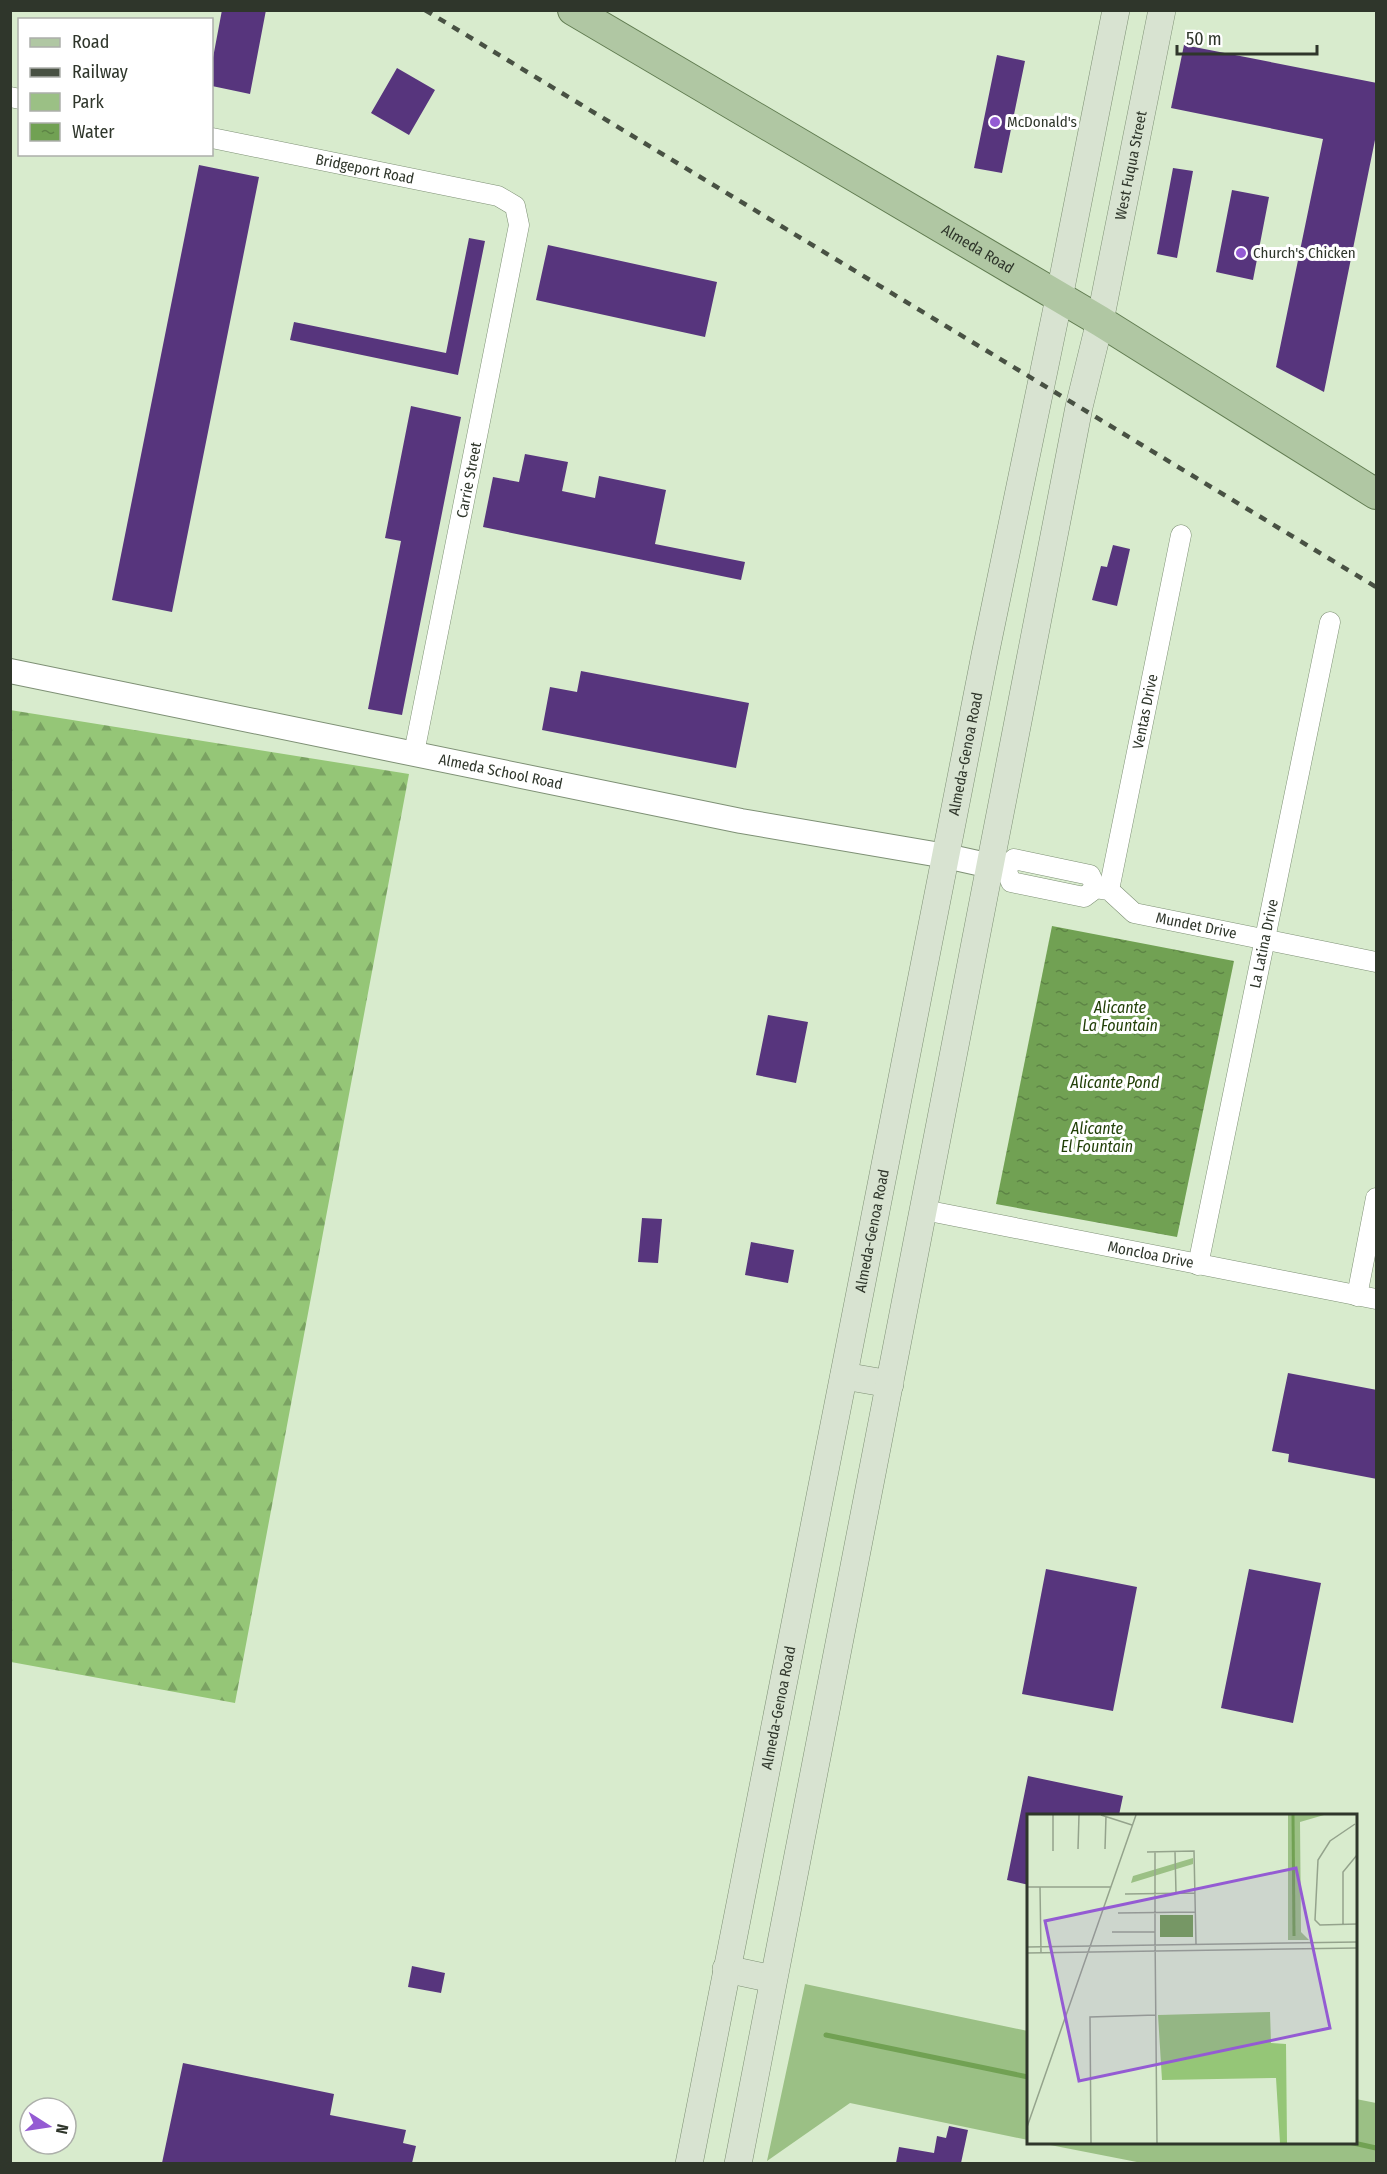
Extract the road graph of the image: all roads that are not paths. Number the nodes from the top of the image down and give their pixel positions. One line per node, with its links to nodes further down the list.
1 (573, 10): 6 (main road, Almeda Road)
2 (1116, 10): 6 (main road)
3 (1162, 10): 7 (main road, West Fuqua Street)
4 (213, 138): 5 (street, Bridgeport Road)
5 (515, 206): 14 (street, Carrie Street)
6 (1059, 298): 7 (main road, Almeda Road); 11 (main road, Almeda-Genoa Road)
7 (1100, 321): 8 (main road, Almeda Road); 12 (main road)
8 (1377, 494)
9 (1181, 535): 17 (street, Ventas Drive)
10 (1330, 622): 18 (street, La Latina Drive)
11 (985, 655): 12 (main road); 15 (main road, Almeda-Genoa Road)
12 (1030, 664): 16 (main road)
13 (10, 671): 14 (street, Almeda School Road)
14 (414, 753): 15 (street, Almeda School Road)
15 (946, 856): 16 (street, Almeda School Road); 25 (main road, Almeda-Genoa Road)
16 (998, 868): 17 (street); 21 (main road)
17 (1102, 889): 18 (street, Mundet Drive)
18 (1265, 941): 19 (street, Mundet Drive); 22 (street, La Latina Drive)
19 (1377, 962)
20 (1377, 1198): 23 (street)
21 (924, 1210): 22 (street, Moncloa Drive); 26 (main road)
22 (1198, 1265): 23 (street, Moncloa Drive)
23 (1357, 1296): 24 (street, Moncloa Drive)
24 (1377, 1299)
25 (844, 1376): 26 (main road); 27 (main road, Almeda-Genoa Road)
26 (890, 1383): 28 (main road)
27 (726, 1969): 28 (main road); 29 (main road, Almeda-Genoa Road)
28 (773, 1979): 30 (main road)
29 (689, 2163)
30 (738, 2163)

